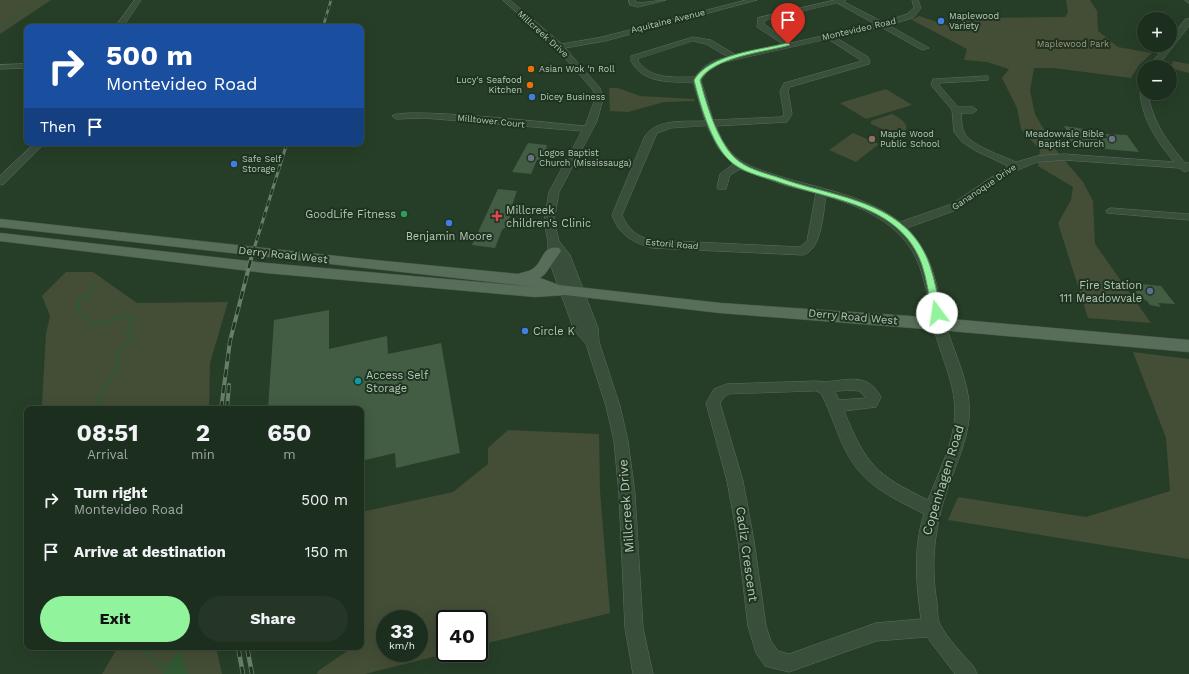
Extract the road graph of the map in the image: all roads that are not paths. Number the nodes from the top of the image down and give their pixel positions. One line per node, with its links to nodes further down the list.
1 (138, 0): 9 (street)
2 (506, 0): 14 (street, Millcreek Drive)
3 (632, 0): 4 (street)
4 (663, 0)
5 (754, 0): 14 (street, Aquitaine Avenue)
6 (915, 0): 10 (street, Montevideo Road)
7 (840, 1): 10 (street); 13 (street)
8 (1189, 22): 12 (street)
9 (121, 24)
10 (881, 25): 11 (street, Montevideo Road); 15 (street)
11 (828, 36): 13 (street, Montevideo Road); 27 (street, Estoril Road)
12 (1177, 37)
13 (788, 44): 17 (street, Montevideo Road)
14 (564, 46): 28 (street, Millcreek Drive)
15 (925, 48)
16 (1165, 52): 18 (street)
17 (734, 57): 22 (street, Montevideo Road); 22 (street)
18 (1158, 60)
19 (24, 66): 20 (street)
20 (0, 67)
21 (985, 78): 24 (street)
22 (697, 80): 27 (street)
23 (1145, 100): 32 (street)
24 (956, 110): 25 (street); 31 (street)
25 (973, 110)
26 (396, 116): 28 (street, Milltower Court)
27 (711, 124): 30 (street); 35 (street, Estoril Road)
28 (587, 129): 41 (street, Millcreek Drive)
29 (37, 146): 33 (street)
30 (740, 165): 34 (street); 35 (street)
31 (1014, 165): 32 (street, Gananoque Drive); 39 (street, Gananoque Drive)
32 (1187, 168)
33 (0, 182)
34 (722, 187)
35 (820, 192): 39 (street)
36 (1111, 211): 37 (street)
37 (1189, 217)
38 (0, 223): 42 (main road, Derry Road West)
39 (900, 226): 44 (street)
40 (0, 238): 43 (main road, Derry Road West)
41 (554, 246): 42 (main road); 43 (street, Millcreek Drive)
42 (519, 278): 43 (main road, Derry Road West)
43 (572, 291): 44 (main road, Derry Road West); 50 (street, Millcreek Drive)
44 (939, 324): 45 (main road, Derry Road West); 48 (street, Copenhagen Road)
45 (1189, 346)
46 (826, 388): 47 (street); 47 (street, Cadiz Crescent); 49 (street, Cadiz Crescent)
47 (836, 406): 48 (street)
48 (933, 510): 49 (street, Copenhagen Road)
49 (932, 627): 51 (street, Copenhagen Road)
50 (643, 674)
51 (967, 674)

